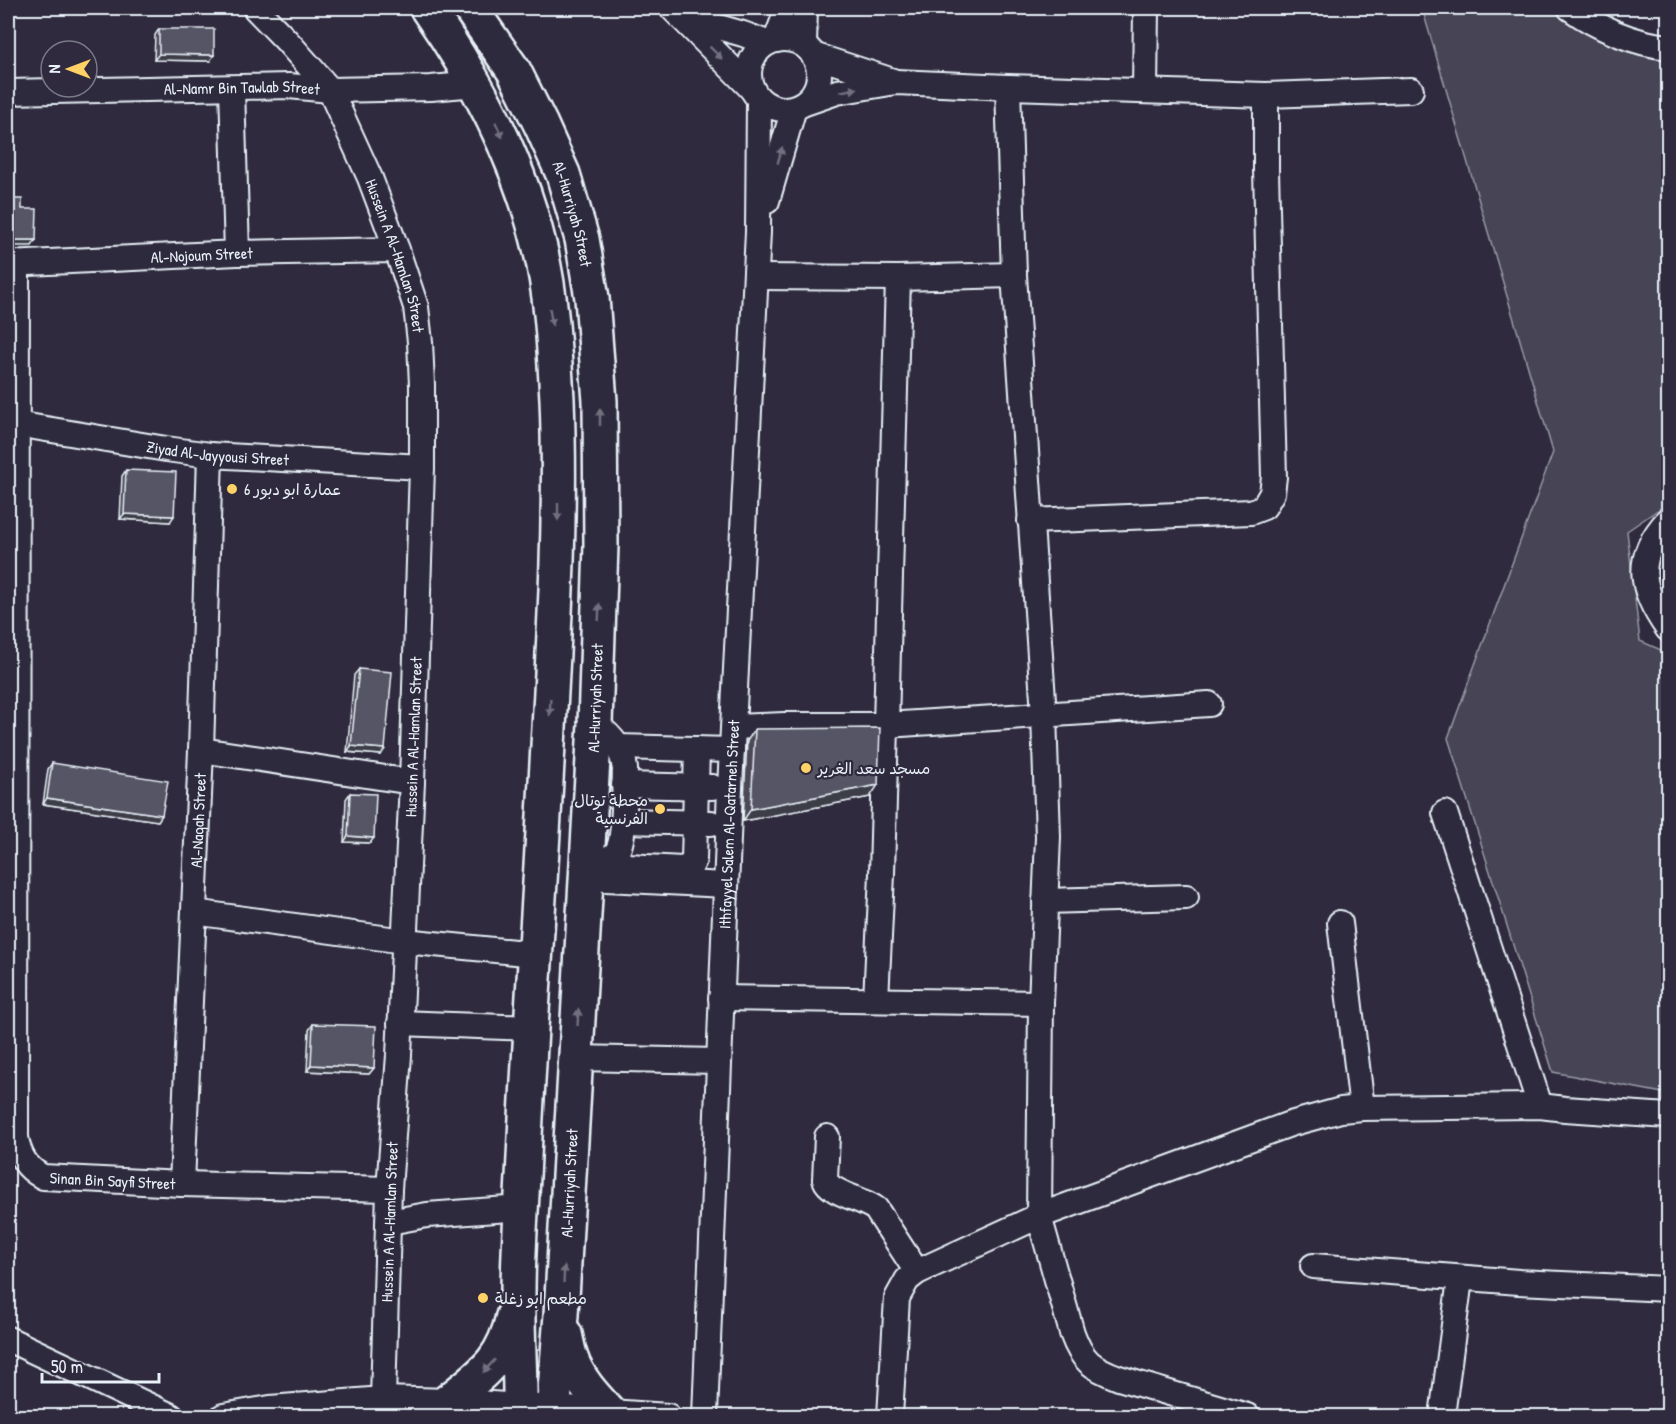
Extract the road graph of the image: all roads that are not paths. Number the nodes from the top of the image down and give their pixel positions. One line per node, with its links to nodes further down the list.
1 (255, 8): 16 (street, Hussein A Al-Hamlan Street)
2 (427, 8): 13 (highway)
3 (470, 8): 38 (highway, Al-Hurriyah Street, one-way to 3)
4 (788, 8): 9 (street)
5 (805, 8): 11 (street)
6 (1146, 8): 17 (street)
7 (1570, 8): 10 (street)
8 (676, 12): 9 (street); 20 (street, one-way to 20)
9 (771, 42): 11 (street); 20 (street)
10 (1668, 46)
11 (809, 50): 12 (street); 22 (street)
12 (896, 82): 14 (street); 22 (street, one-way to 12)
13 (476, 84): 16 (street, Al-Namr Bin Tawlab Street); 59 (highway, one-way to 59)
14 (1008, 87): 17 (street); 27 (street)
15 (232, 88): 16 (street, Al-Namr Bin Tawlab Street); 19 (street, Al-Namr Bin Tawlab Street); 25 (street)
16 (330, 90): 24 (street, Hussein A Al-Hamlan Street)
17 (1145, 90): 21 (street)
18 (1411, 90): 21 (street)
19 (8, 92)
20 (755, 94): 22 (street); 23 (street, Ithfayyel Salem Al-Qatarneh Street)
21 (1266, 95): 34 (street)
22 (799, 106): 23 (street, Ithfayyel Salem Al-Qatarneh Street, one-way to 22)
23 (758, 232): 28 (street, Ithfayyel Salem Al-Qatarneh Street)
24 (397, 250): 25 (street, Al-Nojoum Street); 32 (street, Hussein A Al-Hamlan Street)
25 (237, 253): 26 (street, Al-Nojoum Street)
26 (12, 263): 30 (street, Sinan Bin Sayfi Street)
27 (1014, 275): 29 (street); 34 (street)
28 (756, 277): 29 (street); 40 (street, Ithfayyel Salem Al-Qatarneh Street)
29 (898, 278): 39 (street)
30 (16, 424): 31 (street, Ziyad Al-Jayyousi Street); 71 (street, Sinan Bin Sayfi Street)
31 (210, 455): 32 (street, Ziyad Al-Jayyousi Street); 43 (street, Al-Naqah Street)
32 (422, 467): 44 (street, Hussein A Al-Hamlan Street)
33 (1668, 520): 35 (street)
34 (1030, 521): 37 (street)
35 (1668, 629)
36 (1209, 704): 37 (street)
37 (1044, 714): 39 (street); 55 (street)
38 (595, 724): 41 (street); 52 (highway, Al-Hurriyah Street)
39 (886, 725): 40 (street); 61 (street)
40 (733, 739): 42 (street); 47 (street, Ithfayyel Salem Al-Qatarneh Street)
41 (618, 747): 42 (street); 45 (street)
42 (697, 749): 46 (street)
43 (201, 750): 44 (street); 56 (street, Al-Naqah Street)
44 (412, 782): 58 (street, Hussein A Al-Hamlan Street)
45 (624, 785): 46 (street); 49 (street)
46 (696, 787): 47 (street); 50 (street)
47 (730, 788): 51 (street, Ithfayyel Salem Al-Qatarneh Street)
48 (1445, 813): 67 (street)
49 (623, 821): 50 (street); 52 (street)
50 (695, 823): 51 (street); 52 (street)
51 (729, 824): 53 (street, Ithfayyel Salem Al-Qatarneh Street)
52 (594, 869): 53 (street); 65 (highway, Al-Hurriyah Street, one-way to 52)
53 (726, 885): 60 (street, Ithfayyel Salem Al-Qatarneh Street)
54 (1186, 897): 55 (street)
55 (1046, 901): 62 (street)
56 (194, 912): 58 (street); 71 (street, Al-Naqah Street)
57 (1340, 923): 68 (street)
58 (404, 941): 59 (street); 63 (street, Hussein A Al-Hamlan Street)
59 (535, 954): 64 (highway)
60 (720, 998): 61 (street); 66 (street, Ithfayyel Salem Al-Qatarneh Street)
61 (876, 1000): 62 (street)
62 (1041, 1003): 74 (street)
63 (400, 1023): 64 (street); 72 (street, Hussein A Al-Hamlan Street)
64 (531, 1028): 73 (highway)
65 (576, 1058): 66 (street); 81 (highway, Al-Hurriyah Street, one-way to 65)
66 (718, 1061): 92 (street, Ithfayyel Salem Al-Qatarneh Street)
67 (1540, 1106): 68 (street); 69 (street)
68 (1362, 1108): 74 (street)
69 (1668, 1116)
70 (827, 1137): 77 (street)
71 (182, 1184): 72 (street, Sinan Bin Sayfi Street)
72 (388, 1189): 75 (street, Hussein A Al-Hamlan Street)
73 (522, 1208): 75 (street); 80 (highway)
74 (1039, 1216): 77 (street); 94 (street)
75 (389, 1222): 83 (street, Hussein A Al-Hamlan Street)
76 (1313, 1266): 78 (street)
77 (917, 1272): 93 (street)
78 (1460, 1279): 79 (street); 95 (street)
79 (1668, 1289)
80 (518, 1294): 84 (highway, one-way to 84); 86 (highway)
81 (561, 1315): 87 (highway, Al-Hurriyah Street); 88 (highway)
82 (8, 1339): 85 (street)
83 (383, 1399): 84 (street); 90 (street)
84 (448, 1401): 86 (street)
85 (144, 1408): 89 (street)
86 (520, 1411): 87 (street)
87 (553, 1413): 88 (street)
88 (609, 1413): 91 (street)
89 (171, 1416)
90 (224, 1416)
91 (668, 1416)
92 (705, 1416)
93 (891, 1416)
94 (1247, 1416)
95 (1442, 1416)

